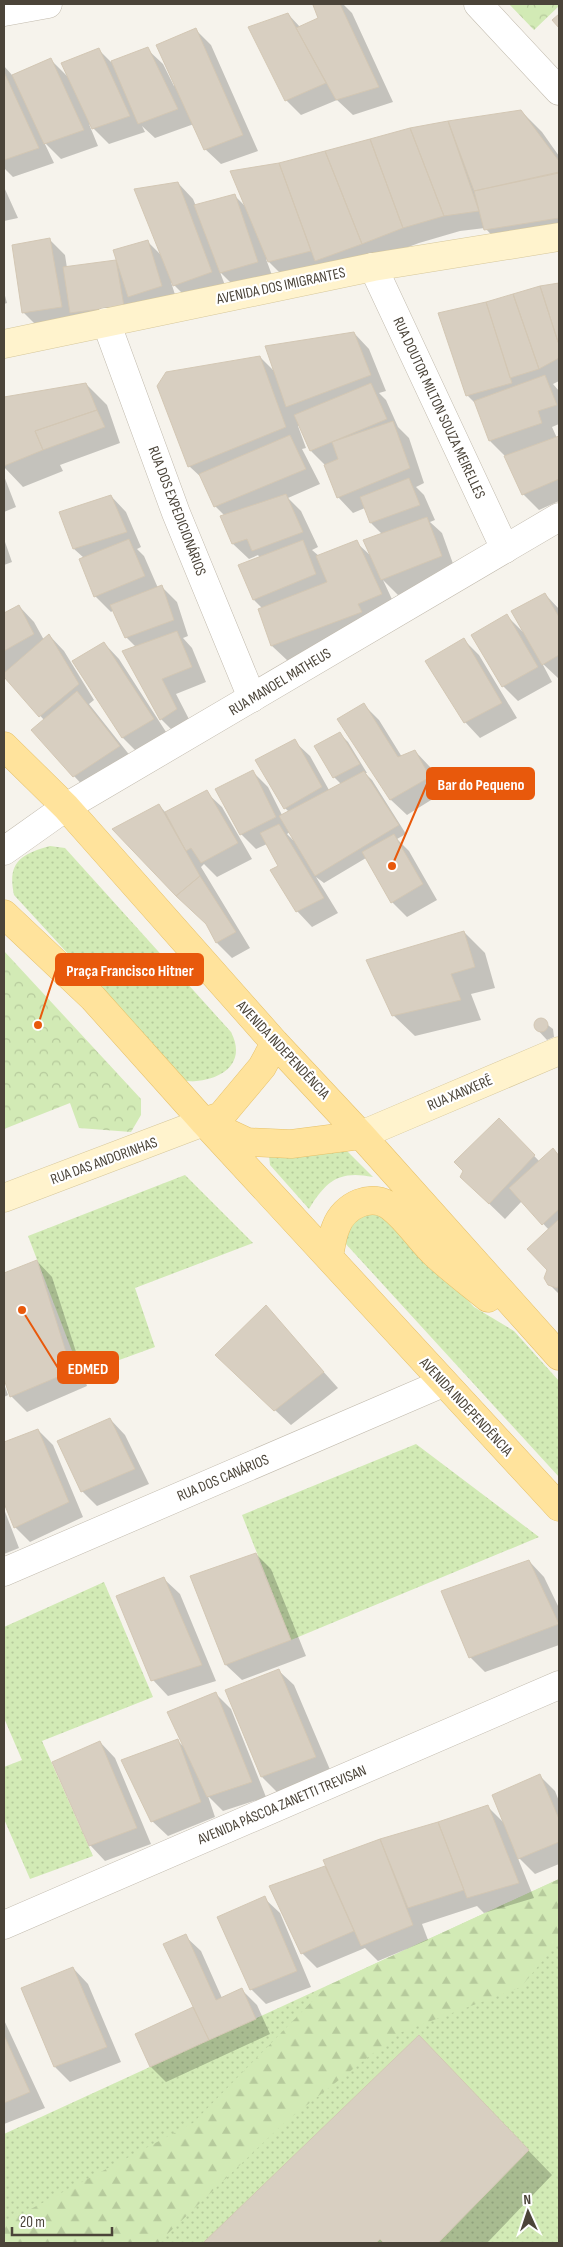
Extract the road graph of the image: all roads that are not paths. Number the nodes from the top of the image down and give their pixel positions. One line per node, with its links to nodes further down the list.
1 (48, 4): 3 (street)
2 (478, 4): 4 (street)
3 (4, 12)
4 (559, 91)
5 (559, 237): 6 (main road, AVENIDA DOS IMIGRANTES)
6 (373, 267): 7 (main road, AVENIDA DOS IMIGRANTES); 10 (street, RUA DOUTOR MILTON SOUZA MEIRELLES)
7 (106, 322): 8 (main road, AVENIDA DOS IMIGRANTES); 11 (street, RUA DOS EXPEDICIONÁRIOS)
8 (4, 344)
9 (559, 517): 10 (street, RUA MANOEL MATHEUS)
10 (504, 549): 11 (street, RUA MANOEL MATHEUS)
11 (252, 698): 13 (street, RUA MANOEL MATHEUS)
12 (4, 746): 13 (main road, AVENIDA INDEPENDÊNCIA)
13 (66, 808): 14 (street, RUA MANOEL MATHEUS); 16 (main road, AVENIDA INDEPENDÊNCIA)
14 (4, 851)
15 (4, 914): 18 (main road, AVENIDA INDEPENDÊNCIA)
16 (275, 1042): 18 (main road); 19 (main road, AVENIDA INDEPENDÊNCIA)
17 (559, 1050): 19 (main road, RUA XANXERÊ)
18 (204, 1122): 19 (main road); 20 (main road, RUA DAS ANDORINHAS); 21 (main road, AVENIDA INDEPENDÊNCIA)
19 (361, 1135): 22 (main road, AVENIDA INDEPENDÊNCIA)
20 (4, 1198)
21 (329, 1256): 22 (main road); 24 (main road, AVENIDA INDEPENDÊNCIA)
22 (522, 1317): 23 (main road, AVENIDA INDEPENDÊNCIA)
23 (559, 1356)
24 (443, 1383): 25 (main road, AVENIDA INDEPENDÊNCIA); 26 (street, RUA DOS CANÁRIOS)
25 (559, 1507)
26 (4, 1572)
27 (559, 1685): 28 (street, AVENIDA PÁSCOA ZANETTI TREVISAN)
28 (4, 1925)

